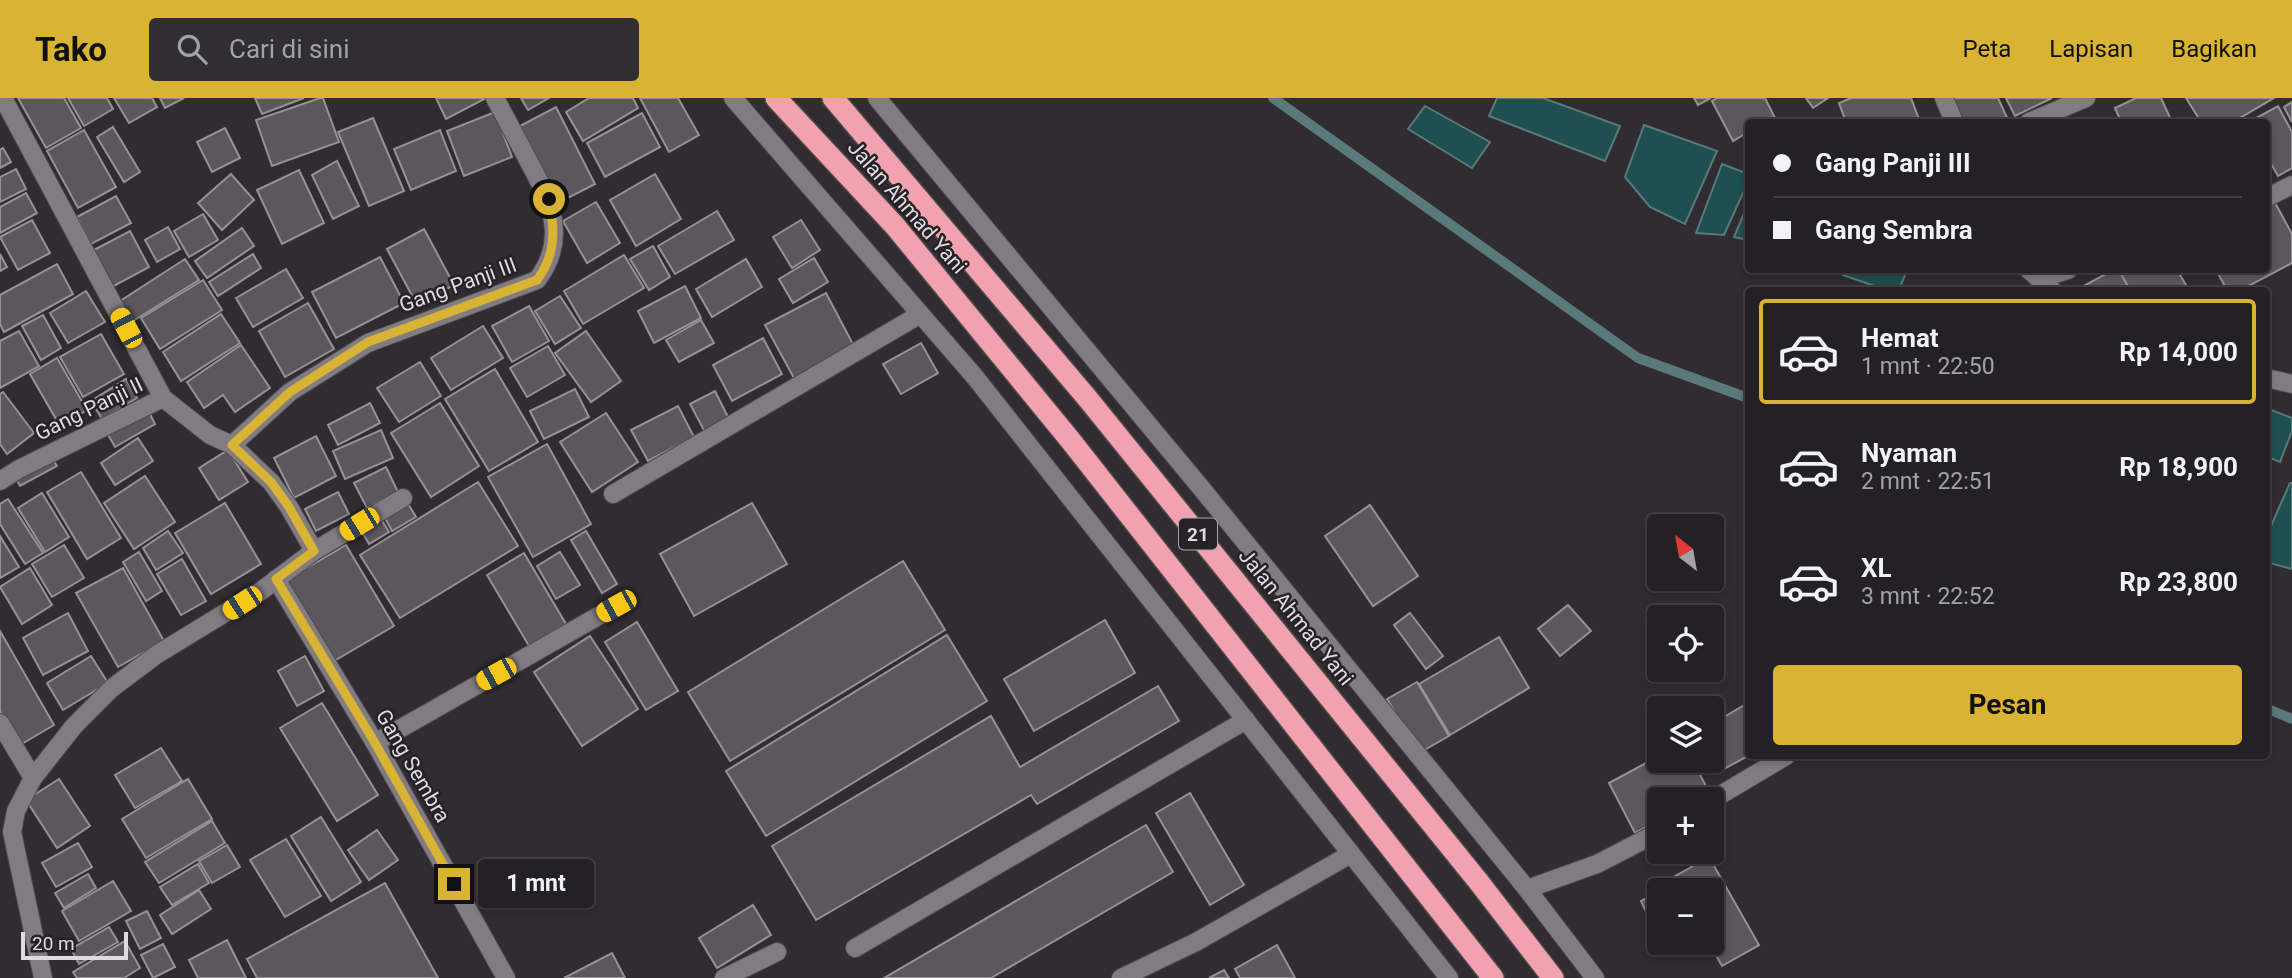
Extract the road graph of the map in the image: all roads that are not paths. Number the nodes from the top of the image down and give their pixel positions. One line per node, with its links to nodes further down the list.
1 (3, 98): 18 (street)
2 (495, 98): 19 (street, Gang Panji III)
3 (733, 98): 15 (street)
4 (776, 98): 42 (highway, Jalan Ahmad Yani / 21)
5 (833, 98): 43 (highway, Jalan Ahmad Yani / 21)
6 (877, 98): 34 (street)
7 (1944, 98): 9 (street)
8 (2086, 98): 10 (street)
9 (1953, 119)
10 (2036, 119)
11 (2292, 185): 12 (street)
12 (2270, 196)
13 (2060, 273): 14 (street)
14 (2040, 280)
15 (919, 315): 21 (street); 26 (street)
16 (2270, 379): 17 (street)
17 (2292, 384)
18 (163, 398): 19 (street); 20 (street, Gang Panji II)
19 (232, 445): 23 (street)
20 (0, 481)
21 (612, 494)
22 (403, 498): 23 (street)
23 (314, 551): 24 (street)
24 (276, 579): 28 (street, Gang Sembra); 30 (street)
25 (616, 606): 28 (street)
26 (1246, 720): 33 (street); 35 (street)
27 (0, 723): 30 (street)
28 (375, 743): 38 (street, Gang Sembra)
29 (1781, 759): 31 (street)
30 (33, 778): 37 (street)
31 (1724, 793)
32 (1647, 838): 34 (street)
33 (1351, 854): 40 (street); 41 (street)
34 (1527, 889): 44 (street)
35 (855, 948)
36 (777, 952): 39 (street)
37 (43, 978)
38 (506, 978)
39 (724, 978)
40 (1121, 978)
41 (1449, 978)
42 (1493, 978)
43 (1553, 978)
44 (1595, 978)

